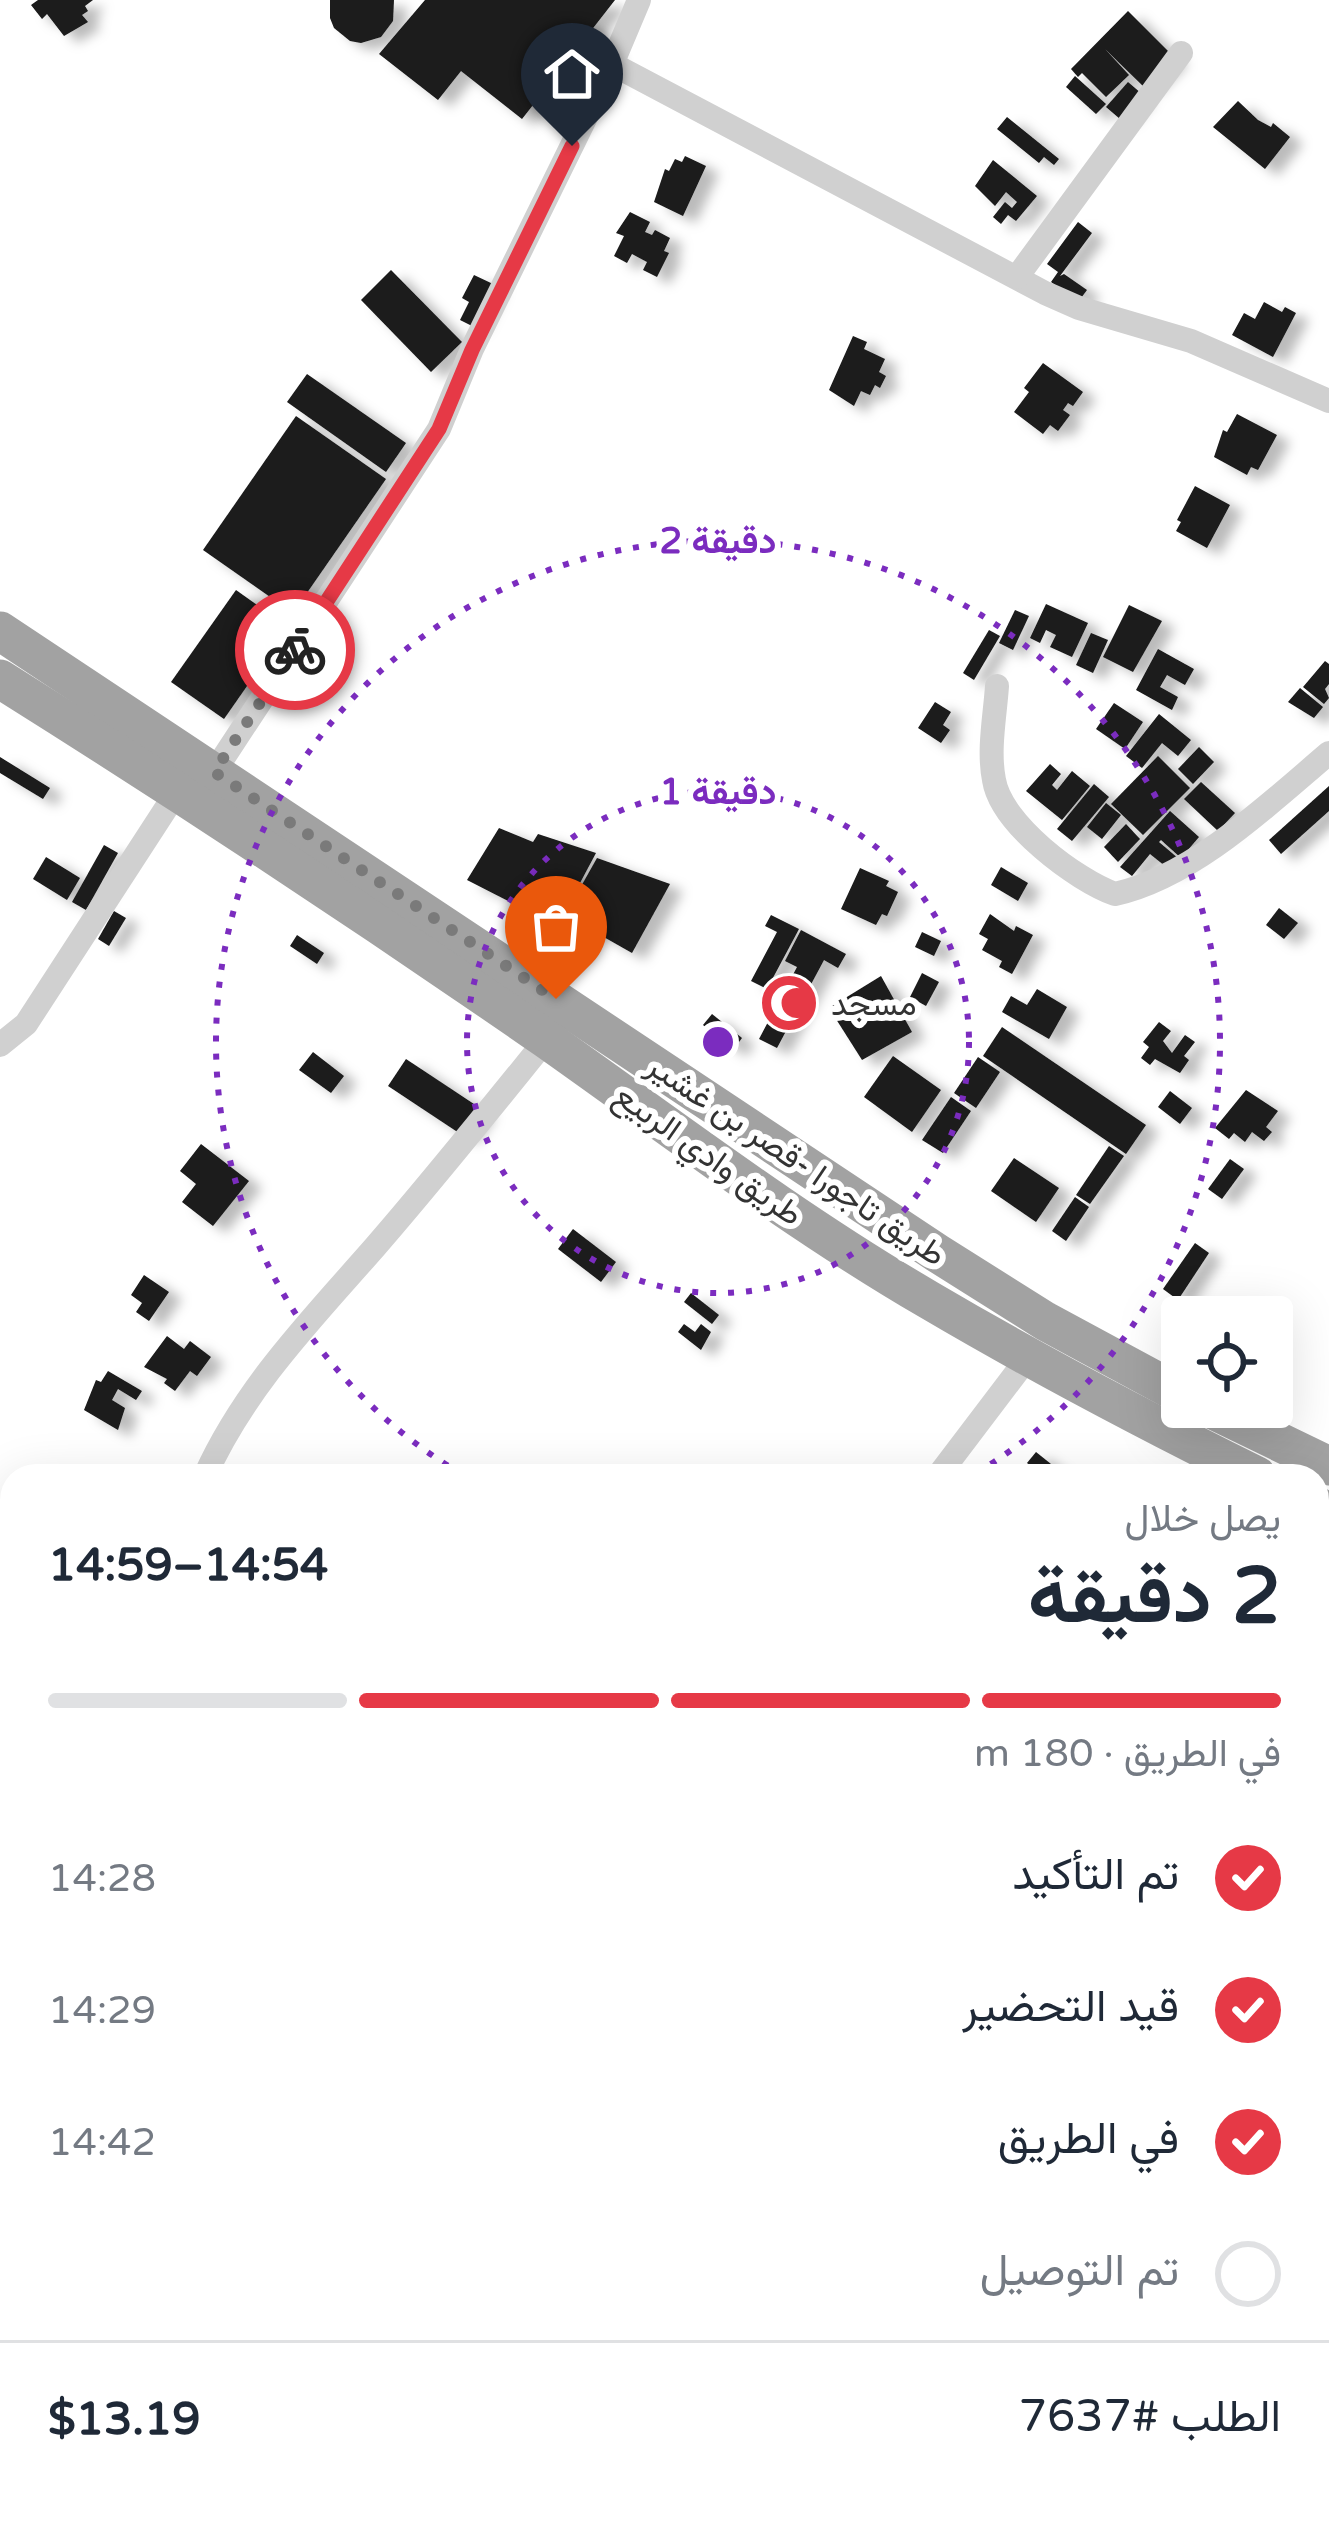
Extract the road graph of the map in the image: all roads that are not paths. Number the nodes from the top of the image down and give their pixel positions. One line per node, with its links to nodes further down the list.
1 (639, 0): 3 (street)
2 (1181, 53): 4 (street)
3 (612, 64): 4 (street); 10 (street)
4 (1017, 278): 5 (street)
5 (1329, 401)
6 (0, 632): 10 (highway, طريق تاجورا -قصر بن غشير)
7 (0, 679): 11 (highway, طريق وادي الربيع)
8 (997, 686): 9 (street)
9 (1329, 753)
10 (214, 772): 15 (highway, طريق تاجورا -قصر بن غشير)
11 (178, 790): 12 (highway, طريق وادي الربيع); 13 (street)
12 (546, 1040): 14 (highway, طريق وادي الربيع); 17 (street)
13 (0, 1045)
14 (1029, 1356): 18 (street); 19 (highway, طريق وادي الربيع)
15 (1161, 1384)
16 (1250, 1428): 20 (highway)
17 (210, 1464)
18 (947, 1464)
19 (1233, 1464)
20 (1325, 1464)

